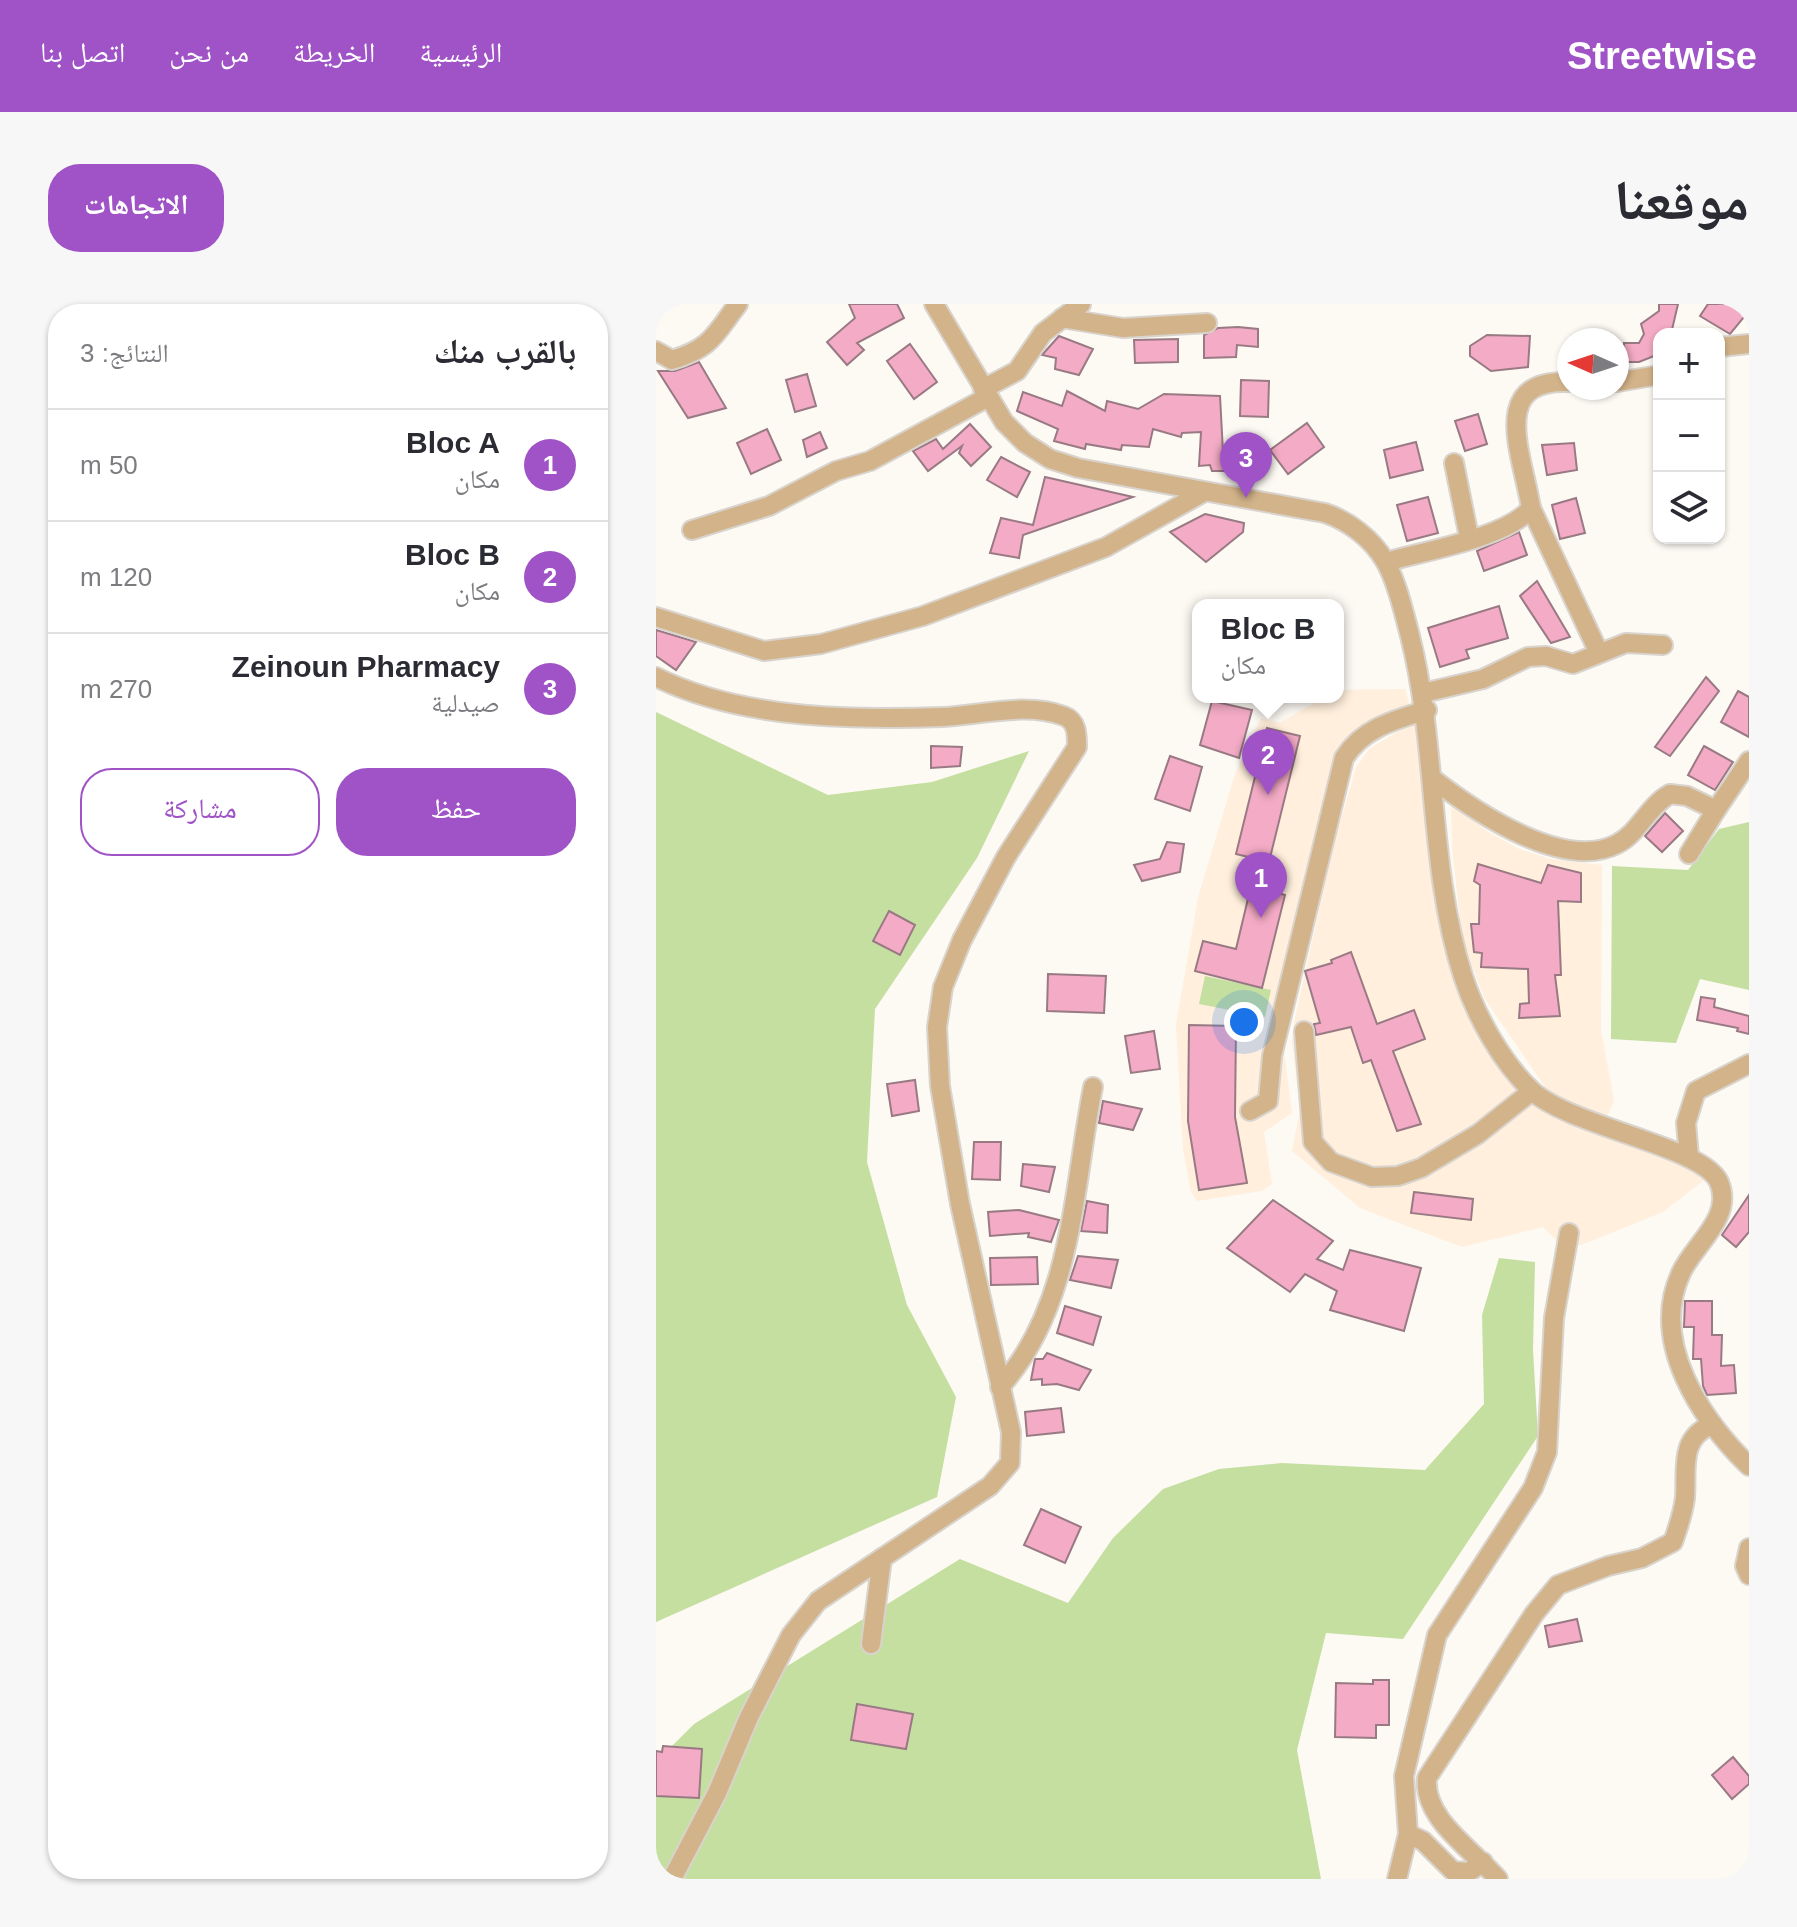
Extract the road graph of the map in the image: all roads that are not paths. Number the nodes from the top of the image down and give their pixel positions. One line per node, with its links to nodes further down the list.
1 (738, 304): 8 (street)
2 (934, 304): 12 (street)
3 (1081, 304): 4 (street)
4 (1062, 318): 5 (street); 12 (street)
5 (1207, 323)
6 (1749, 344): 7 (street)
7 (1725, 346)
8 (656, 351)
9 (1653, 376): 10 (street)
10 (1629, 380)
11 (1557, 383): 15 (street)
12 (986, 393): 14 (street); 16 (street)
13 (1454, 463): 17 (street)
14 (1204, 492): 18 (street); 19 (street)
15 (1531, 508): 17 (street); 21 (street)
16 (692, 530)
17 (1469, 537): 18 (street)
18 (1386, 562): 23 (street)
19 (656, 617)
20 (1663, 645): 21 (street)
21 (1599, 653): 23 (street)
22 (656, 677): 35 (street)
23 (1425, 702): 25 (street); 32 (street)
24 (1749, 761): 26 (street)
25 (1433, 779): 26 (street); 31 (street)
26 (1716, 810): 27 (street)
27 (1689, 854)
28 (1304, 1031): 31 (street)
29 (1749, 1064): 33 (street)
30 (1093, 1087): 35 (street)
31 (1532, 1091): 33 (street)
32 (1250, 1111)
33 (1689, 1157): 36 (street)
34 (1569, 1233): 42 (street)
35 (1000, 1387): 39 (street)
36 (1711, 1425): 37 (street); 43 (street)
37 (1749, 1466)
38 (1749, 1548): 40 (street)
39 (882, 1558): 41 (street); 44 (street)
40 (1749, 1575)
41 (871, 1644)
42 (1408, 1834): 43 (street); 45 (street)
43 (1483, 1862): 46 (street)
44 (672, 1879)
45 (1397, 1879)
46 (1498, 1879)

